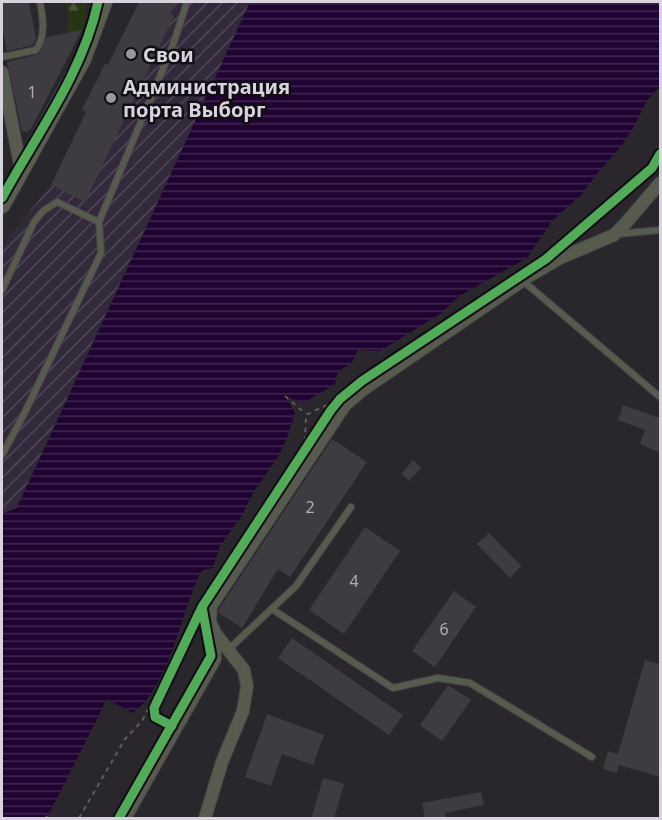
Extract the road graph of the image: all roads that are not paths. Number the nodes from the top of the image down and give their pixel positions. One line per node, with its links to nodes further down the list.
1 (40, 2): 4 (lane)
2 (104, 2): 6 (street)
3 (187, 2): 9 (lane)
4 (2, 57)
5 (2, 72): 6 (street)
6 (21, 170): 8 (street)
7 (660, 183): 11 (street)
8 (2, 205)
9 (99, 222): 13 (lane); 15 (lane)
10 (660, 230): 11 (lane)
11 (614, 235): 12 (street)
12 (523, 281): 14 (lane); 18 (street)
13 (2, 290)
14 (660, 397)
15 (2, 454)
16 (351, 507): 17 (lane)
17 (272, 609): 19 (lane); 20 (lane)
18 (215, 633): 19 (street); 21 (street)
19 (229, 649): 22 (street)
20 (592, 757)
21 (125, 819)
22 (205, 819)

